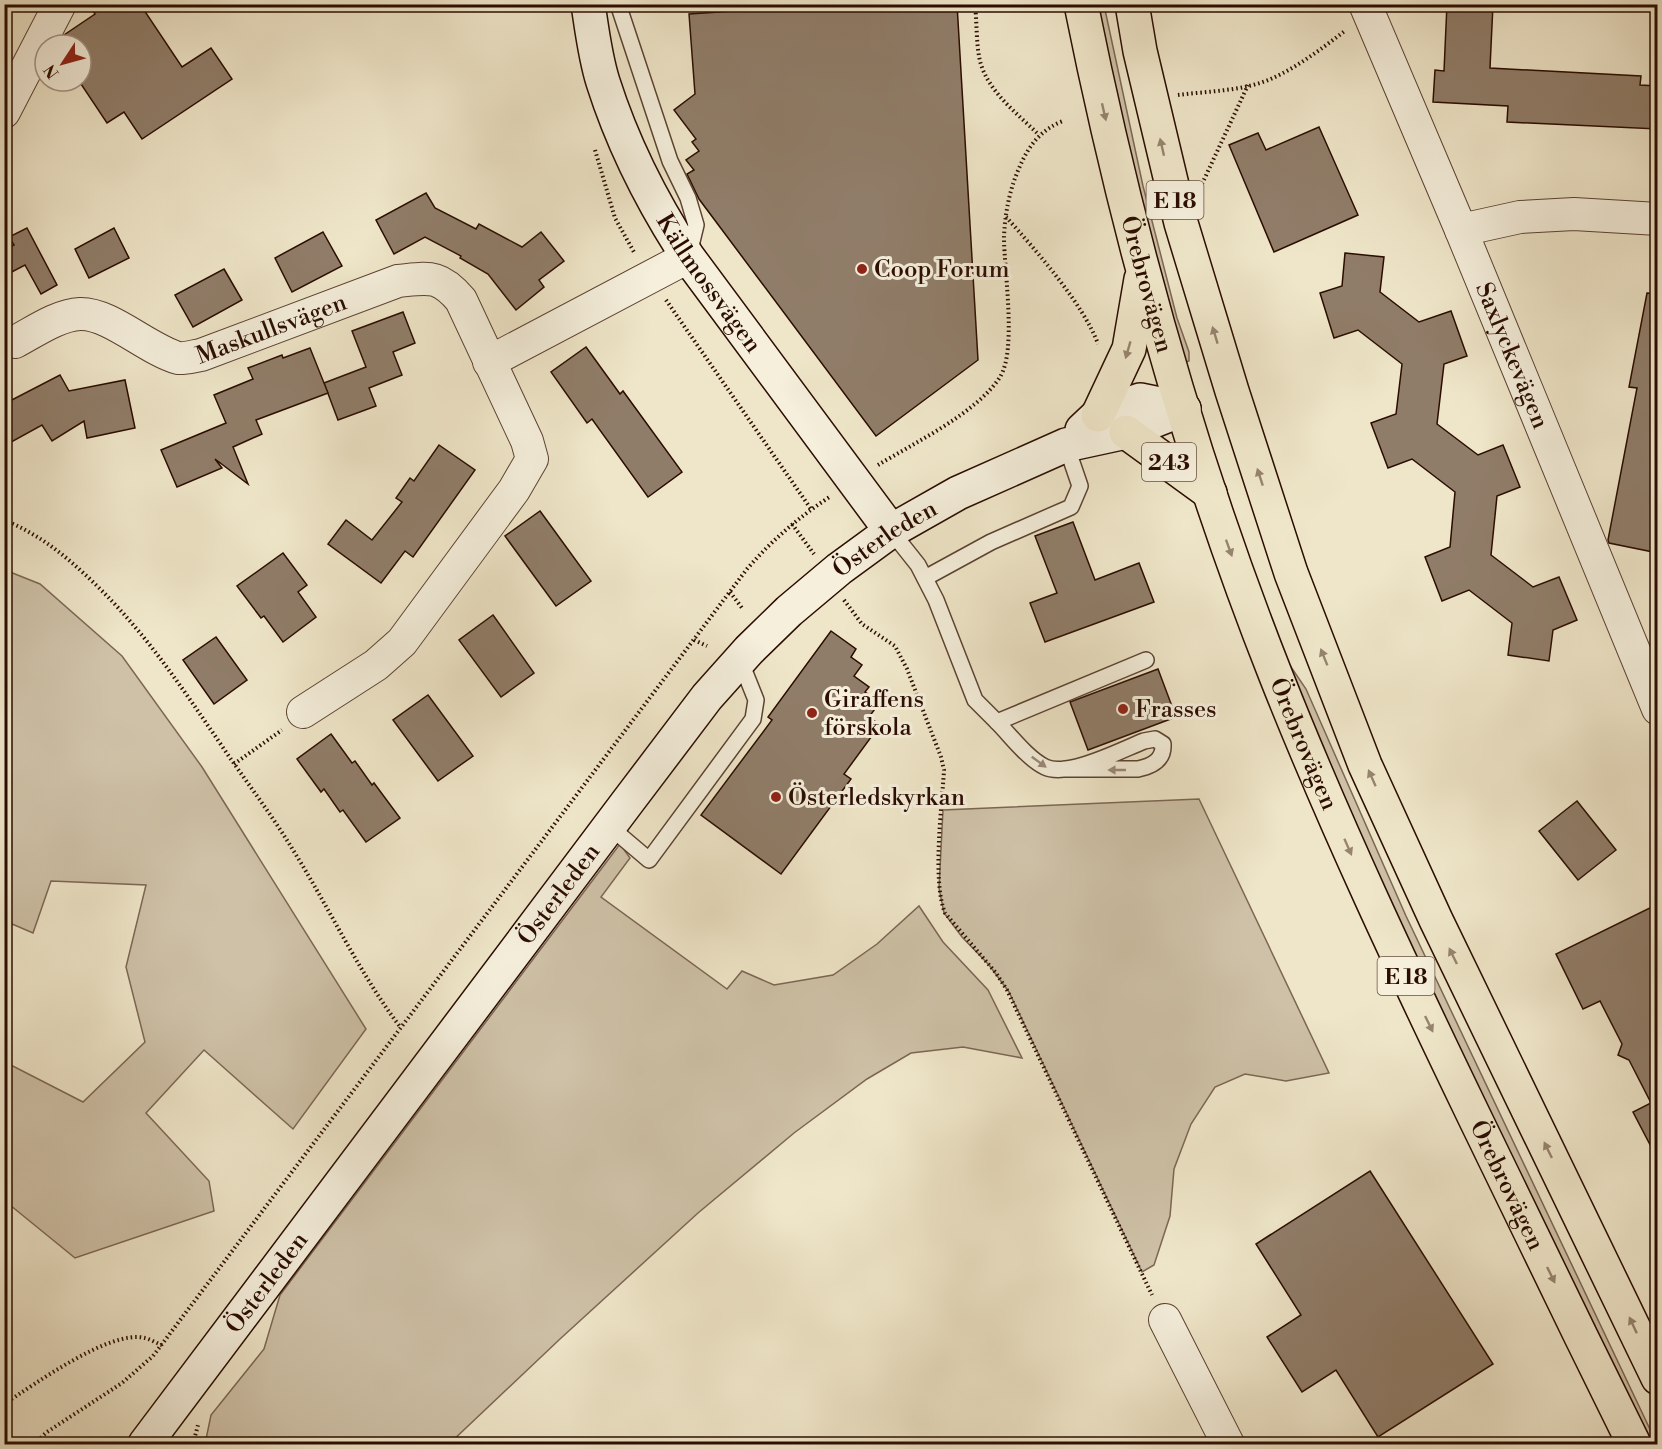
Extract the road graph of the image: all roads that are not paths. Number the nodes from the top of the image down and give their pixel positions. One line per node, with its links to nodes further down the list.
1 (60, 4): 7 (street)
2 (588, 4): 10 (main road, Källmossvägen)
3 (618, 4): 10 (lane)
4 (1081, 4): 11 (highway, Örebrovägen / E 18, one-way to 11)
5 (1132, 4): 14 (highway, Örebrovägen / E 18, one-way to 5)
6 (1366, 9): 9 (street, Saxlyckevägen)
7 (4, 112)
8 (1658, 219): 9 (street)
9 (1461, 230): 24 (street, Saxlyckevägen)
10 (688, 257): 13 (street); 20 (main road, Källmossvägen)
11 (1142, 272): 15 (highway, Örebrovägen / E 18); 16 (highway, one-way to 16)
12 (15, 342): 13 (street, Maskullsvägen)
13 (489, 362): 25 (street, Maskullsvägen)
14 (1232, 391): 15 (highway, 243); 30 (highway, Örebrovägen / E 18, one-way to 14)
15 (1184, 410): 16 (main road, Österleden / 243); 17 (main road, Österleden / 243); 19 (highway, Örebrovägen / E 18)
16 (1098, 415): 18 (main road, Österleden / 243)
17 (1126, 432): 18 (main road, Österleden / 243); 19 (highway, 243)
18 (1066, 446): 20 (main road, Österleden / 243); 21 (lane)
19 (1210, 493): 33 (highway, Örebrovägen / E 18, one-way to 33)
20 (891, 531): 21 (lane); 22 (main road, Österleden / 243)
21 (925, 578): 26 (lane)
22 (740, 660): 28 (main road, Österleden / 243); 28 (lane)
23 (1146, 660): 26 (lane)
24 (1658, 709)
25 (303, 712)
26 (996, 722): 27 (lane, one-way to 27)
27 (1064, 769): 27 (lane, one-way to 27)
28 (609, 826): 31 (main road, Österleden / 243)
29 (1165, 1320): 32 (street)
30 (1658, 1378)
31 (152, 1442)
32 (1228, 1444)
33 (1634, 1444)

